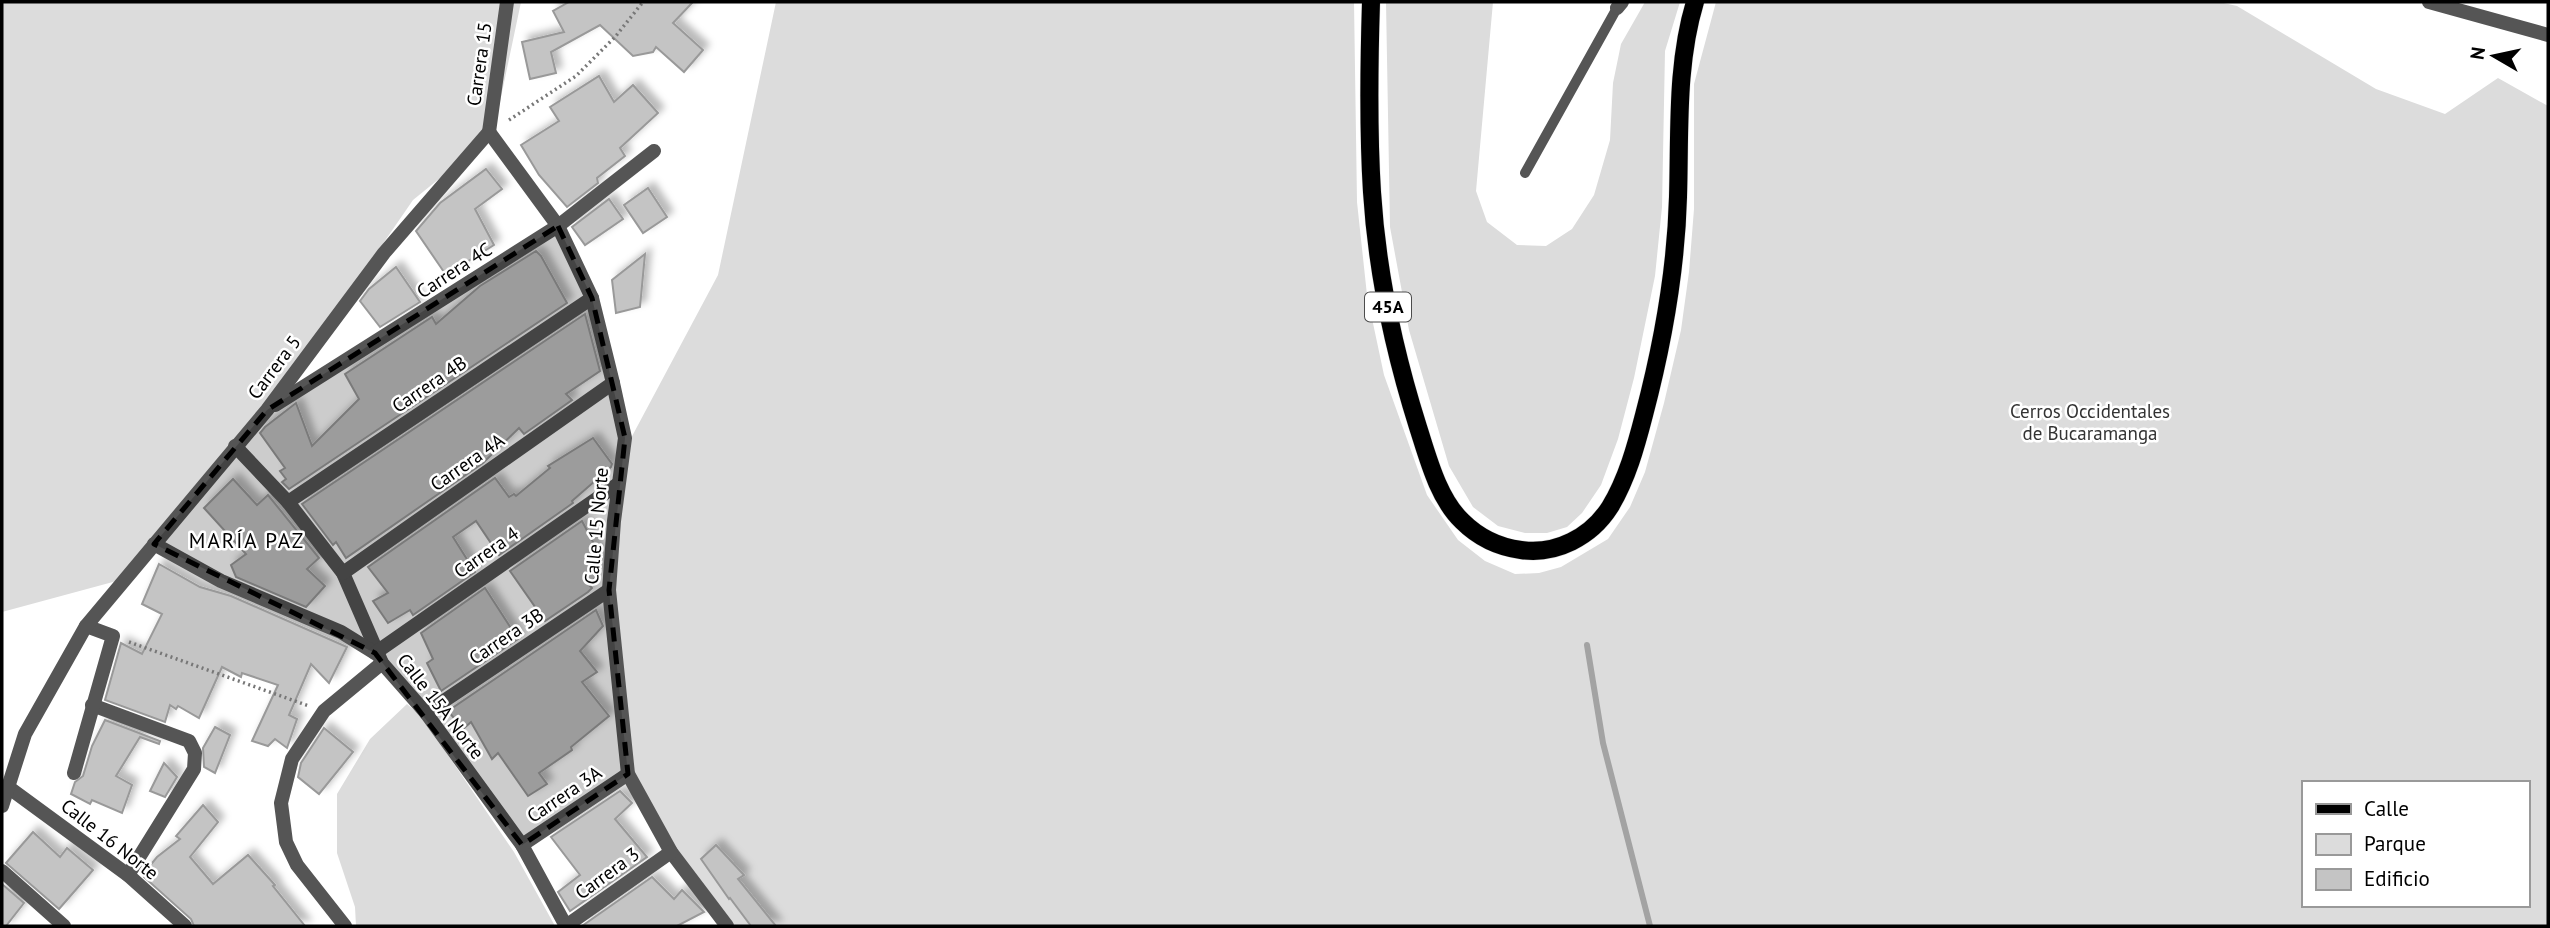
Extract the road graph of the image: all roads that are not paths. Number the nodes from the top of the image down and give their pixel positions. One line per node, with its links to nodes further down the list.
1 (507, 2): 9 (street, Carrera 15)
2 (1371, 2): 3 (main road, 45A)
3 (1695, 2)
4 (2429, 2): 7 (street)
5 (2485, 2): 7 (street)
6 (1620, 5): 11 (lane)
7 (2486, 17): 8 (street)
8 (2548, 35)
9 (489, 132): 12 (street, Calle 15 Norte); 15 (street, Carrera 5)
10 (654, 151): 12 (street, Carrera 4C)
11 (1525, 173)
12 (558, 226): 13 (street, Calle 15 Norte); 15 (street, Carrera 4C)
13 (592, 298): 14 (street, Calle 15 Norte); 18 (street, Carrera 4B)
14 (613, 383): 17 (street, Calle 15 Norte); 20 (street, Carrera 4A)
15 (267, 410): 16 (street, Carrera 5)
16 (235, 446): 18 (street, Calle 15A Norte); 19 (street, Carrera 5)
17 (618, 484): 21 (street, Calle 15 Norte); 23 (street, Carrera 4)
18 (288, 502): 20 (street, Calle 15A Norte)
19 (154, 544): 22 (street, Carrera 5); 23 (street)
20 (343, 573): 23 (street, Calle 15A Norte)
21 (609, 590): 25 (street, Carrera 3B); 27 (street, Calle 15 Norte)
22 (86, 626): 24 (street); 28 (street, Carrera 5)
23 (378, 658): 25 (street, Calle 15A Norte); 37 (street, Carrera 4)
24 (92, 705): 26 (street); 33 (street)
25 (426, 713): 30 (street, Calle 15A Norte)
26 (74, 773)
27 (628, 774): 30 (street, Carrera 3A); 31 (street, Calle 15 Norte)
28 (8, 787): 29 (street, Carrera 5); 33 (street, Calle 16 Norte)
29 (2, 806)
30 (522, 845): 38 (street, Calle 15A Norte)
31 (671, 852): 34 (street, Calle 15 Norte); 38 (street, Carrera 3)
32 (2, 871): 35 (street)
33 (128, 875): 36 (street, Calle 16 Norte)
34 (723, 925)
35 (64, 926)
36 (185, 926)
37 (345, 926)
38 (566, 926)

